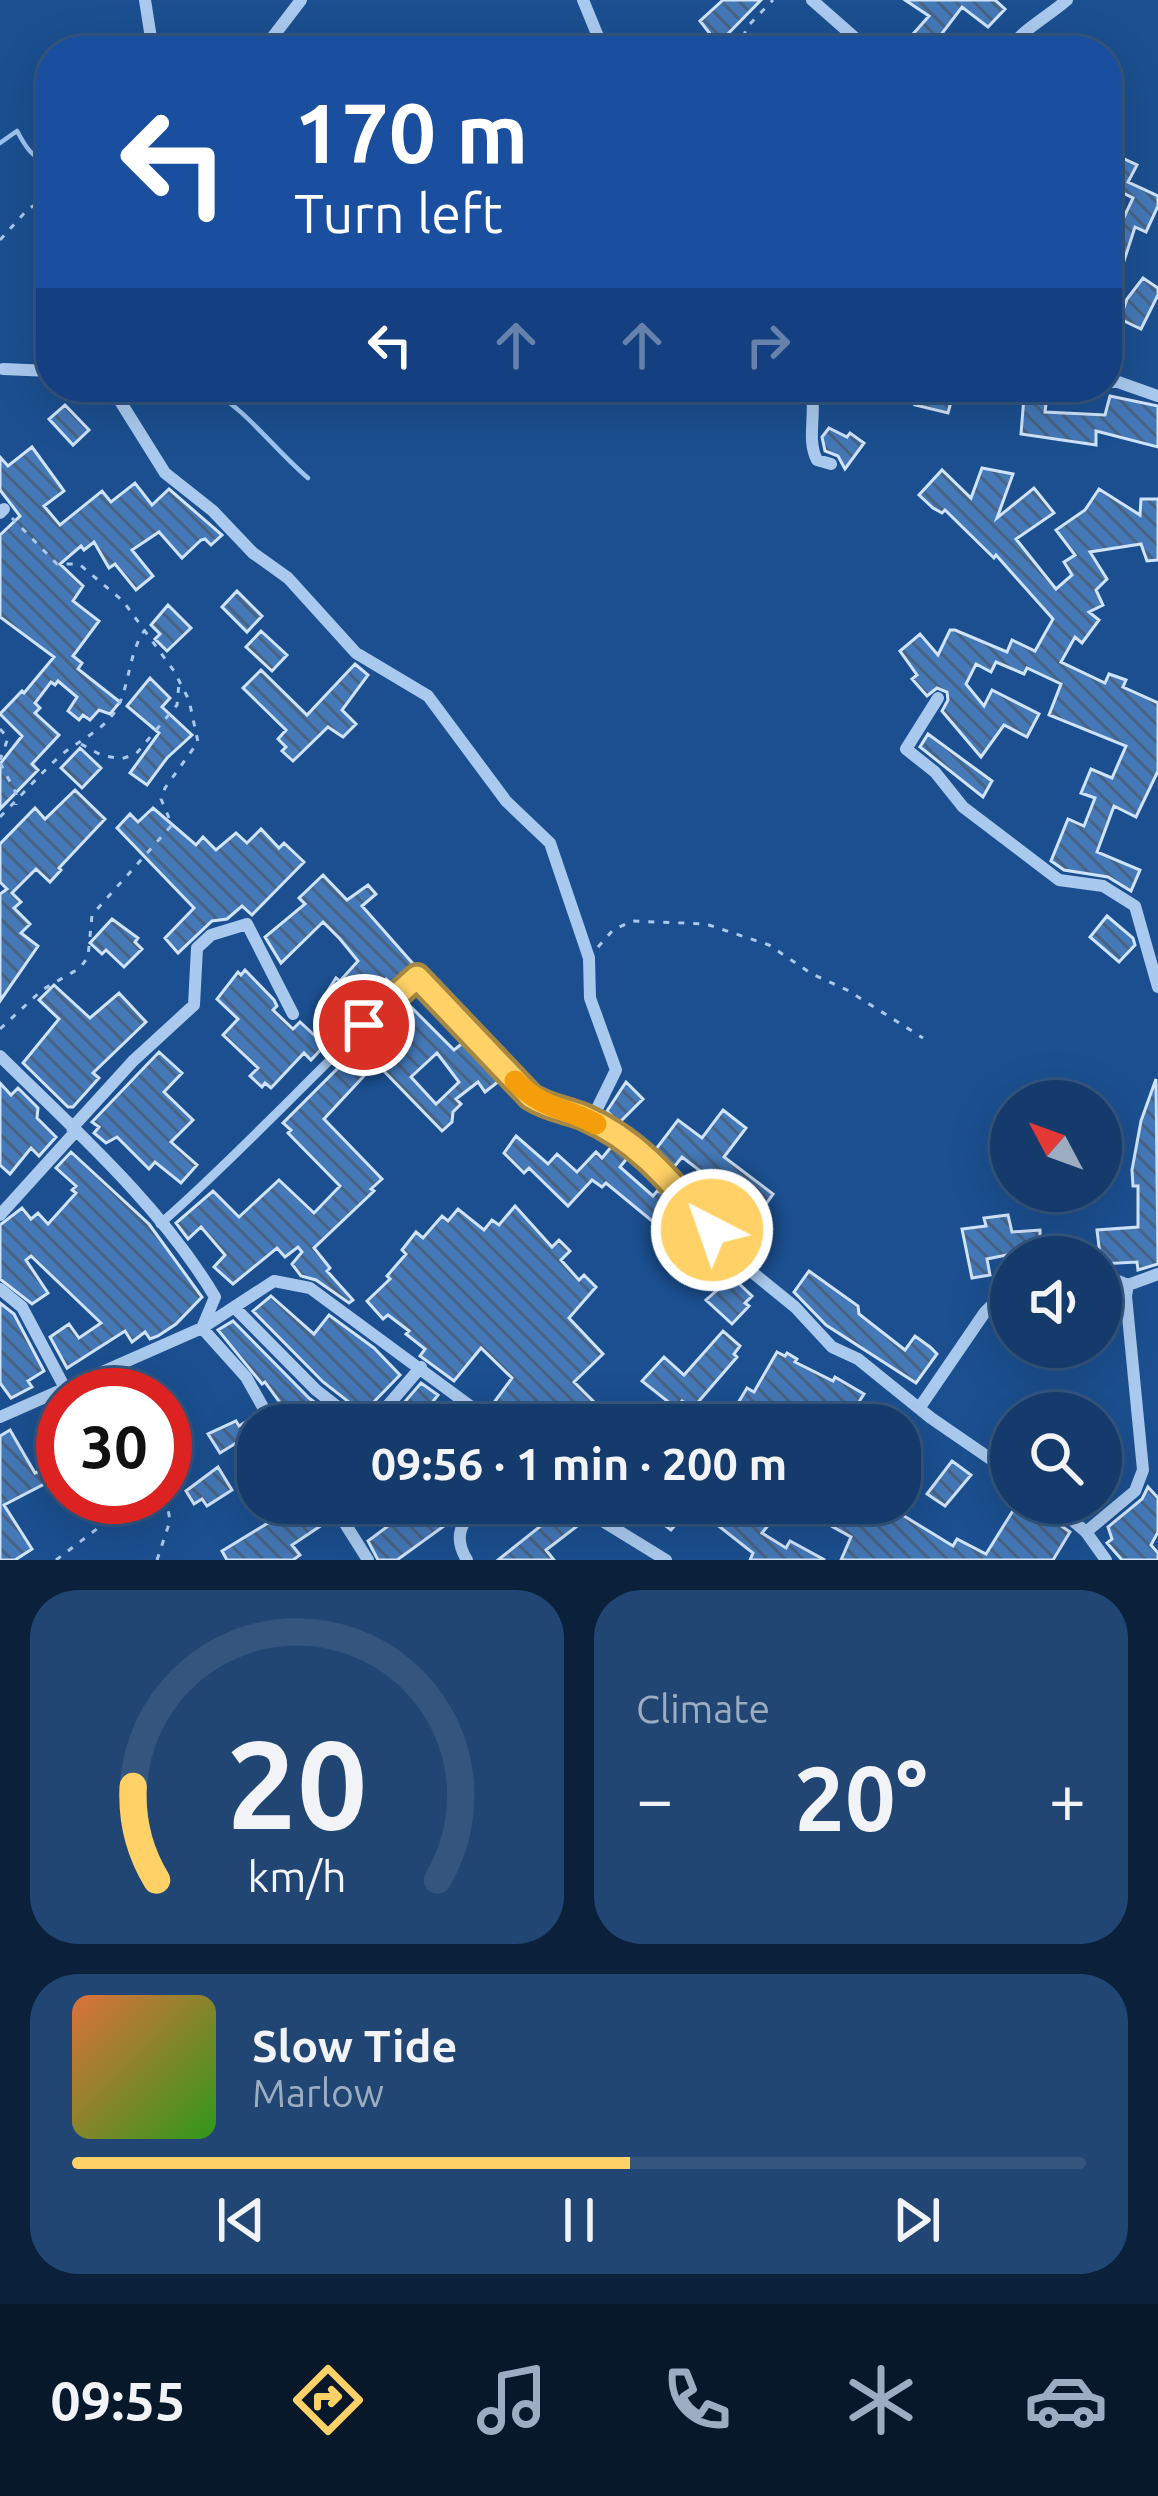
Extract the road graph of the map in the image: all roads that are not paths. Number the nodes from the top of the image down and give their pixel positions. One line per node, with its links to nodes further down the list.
1 (145, 0): 6 (street)
2 (301, 0): 7 (street)
3 (583, 0): 8 (street)
4 (812, 0): 9 (street)
5 (1067, 0): 10 (street)
6 (151, 36)
7 (273, 36)
8 (598, 36)
9 (850, 36)
10 (1018, 36)
11 (3, 369): 12 (street)
12 (36, 370)
13 (1122, 383): 14 (street)
14 (1158, 396)
15 (121, 402): 23 (street)
16 (815, 402): 17 (street)
17 (830, 464)
18 (938, 698): 20 (street)
19 (417, 977): 23 (street); 26 (lane)
20 (1158, 987)
21 (293, 1014): 24 (street)
22 (0, 1056): 24 (street)
23 (591, 1121): 42 (street)
24 (74, 1130): 25 (street); 26 (street)
25 (0, 1215)
26 (160, 1224): 33 (street)
27 (1158, 1274): 29 (street)
28 (1122, 1283): 29 (street)
29 (1128, 1286): 51 (street)
30 (0, 1289): 35 (street)
31 (234, 1307): 33 (street); 34 (street); 39 (street)
32 (990, 1307): 43 (street)
33 (202, 1328): 36 (street); 38 (street)
34 (421, 1367): 40 (street); 41 (street)
35 (54, 1368)
36 (114, 1368)
37 (36, 1403): 45 (street)
38 (261, 1404)
39 (334, 1404)
40 (388, 1404)
41 (469, 1404)
42 (916, 1404)
43 (921, 1406)
44 (921, 1408): 46 (street)
45 (0, 1418)
46 (990, 1458)
47 (345, 1524): 52 (street)
48 (461, 1524): 53 (street)
49 (606, 1524): 54 (street)
50 (1077, 1524): 51 (street)
51 (1086, 1532): 55 (street)
52 (368, 1560)
53 (467, 1560)
54 (666, 1560)
55 (1106, 1560)

